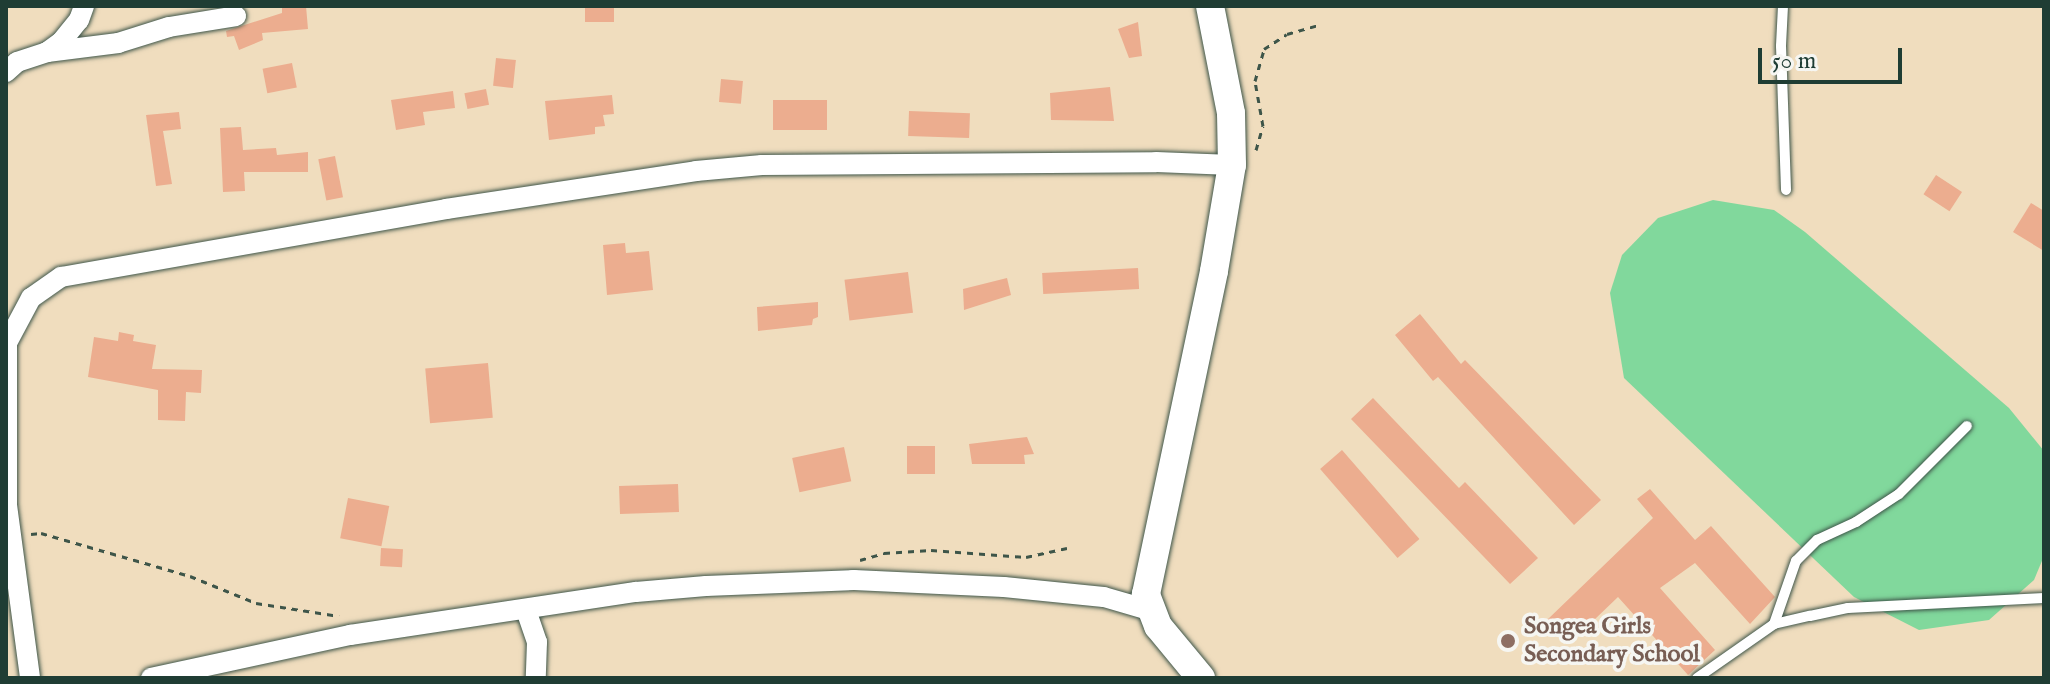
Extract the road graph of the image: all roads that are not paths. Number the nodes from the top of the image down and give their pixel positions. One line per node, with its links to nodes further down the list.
1 (84, 6): 5 (street)
2 (1210, 6): 7 (street)
3 (1783, 6): 8 (lane)
4 (236, 16): 5 (street)
5 (47, 52): 6 (street)
6 (6, 72)
7 (1232, 164): 9 (street); 13 (street)
8 (1786, 190)
9 (7, 332): 15 (street)
10 (1967, 426): 14 (lane)
11 (2044, 598): 14 (lane)
12 (526, 610): 13 (street); 16 (street); 17 (street)
13 (1149, 610): 18 (street)
14 (1774, 624): 19 (lane)
15 (30, 678)
16 (151, 678)
17 (536, 678)
18 (1201, 678)
19 (1697, 678)

